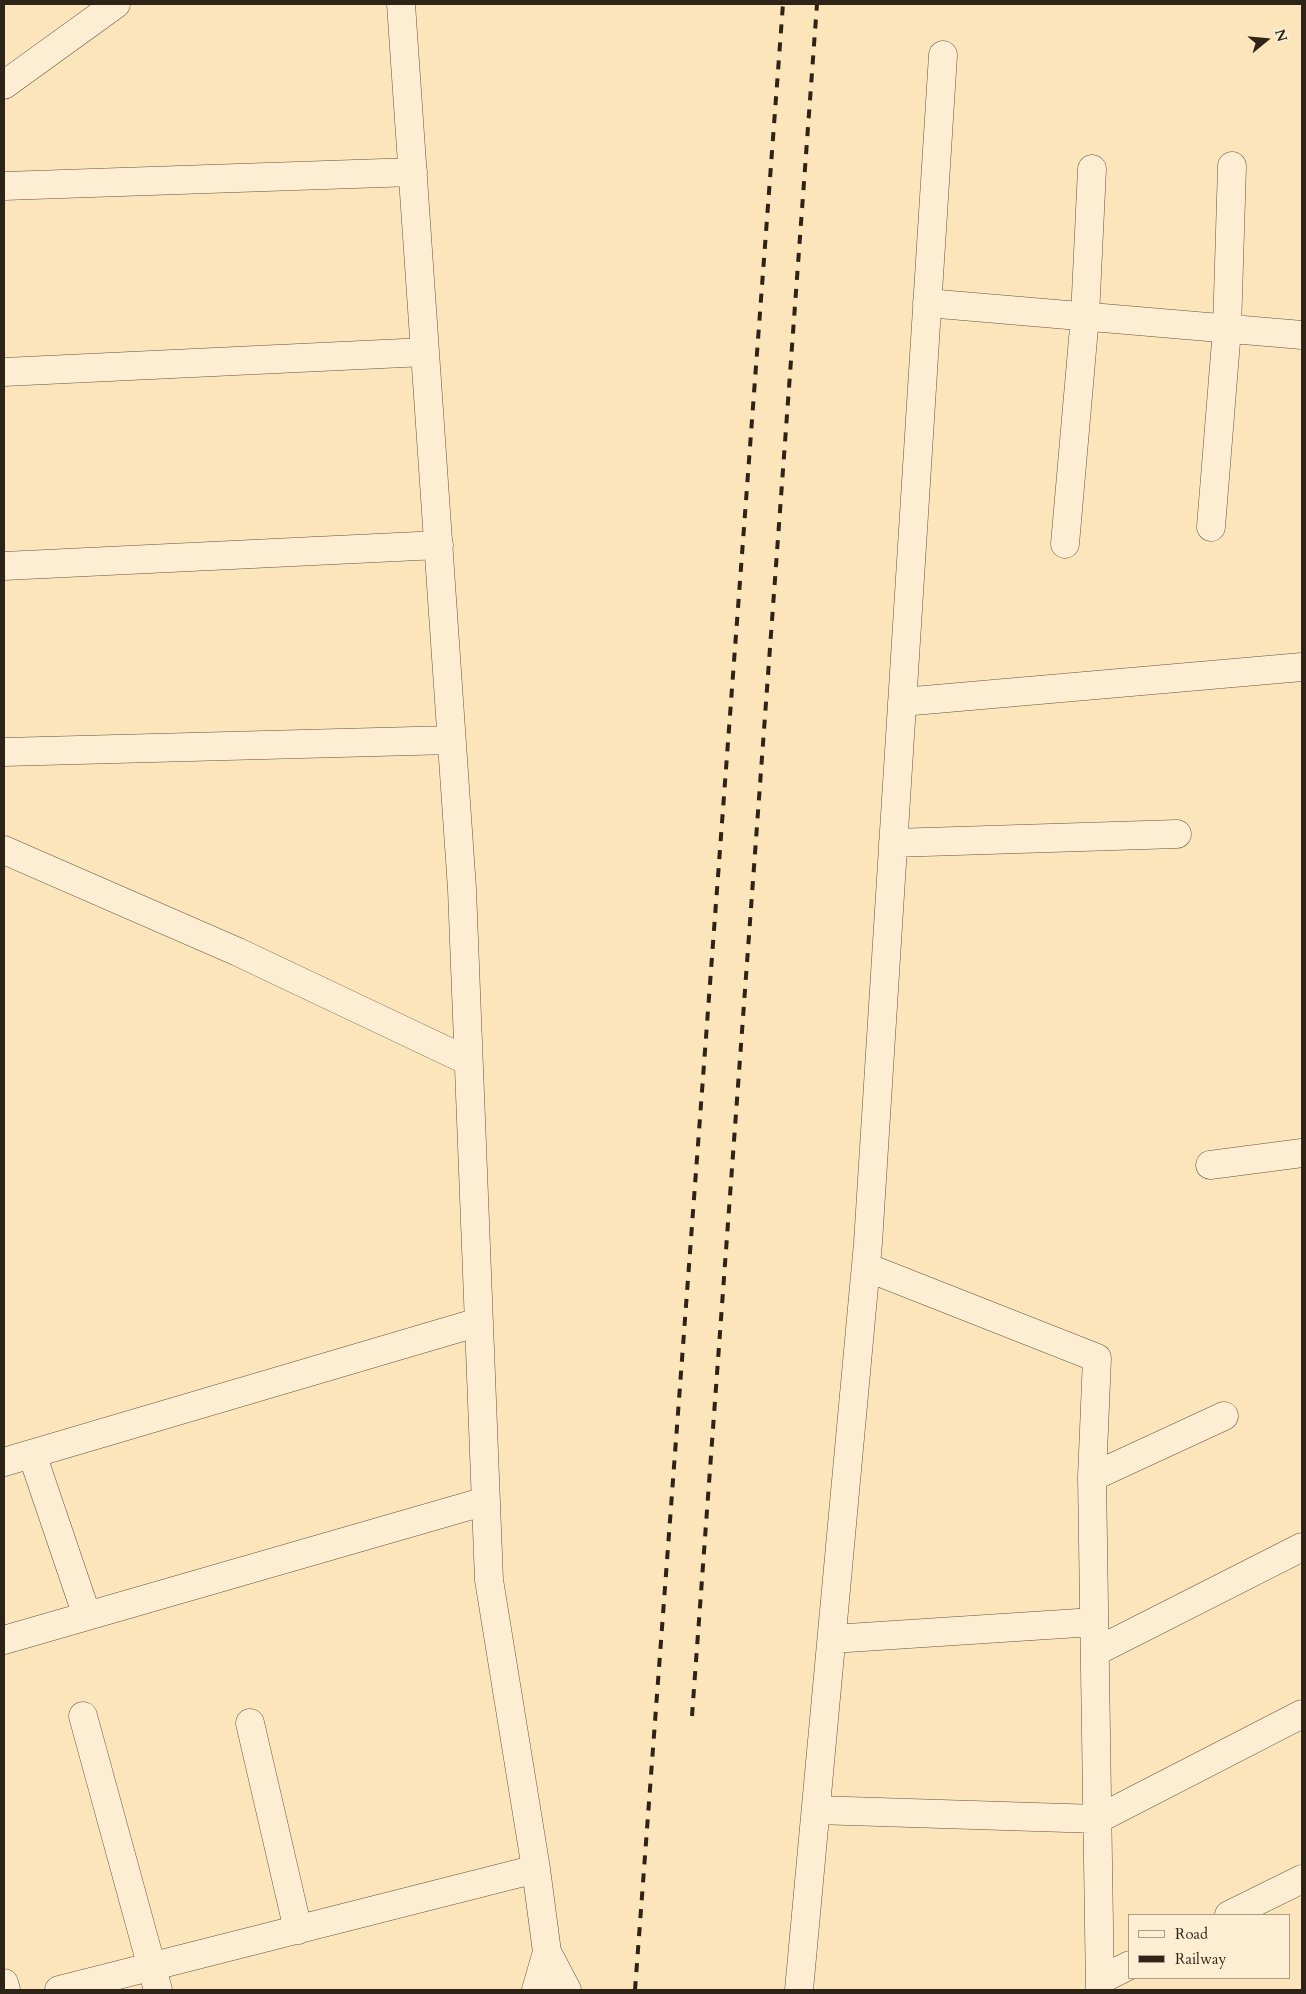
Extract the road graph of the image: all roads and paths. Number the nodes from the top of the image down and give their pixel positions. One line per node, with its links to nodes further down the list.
1 (116, 4): 4 (street)
2 (401, 4): 7 (street)
3 (943, 55): 9 (street)
4 (4, 85)
5 (1232, 166): 11 (street)
6 (1092, 169): 10 (street)
7 (413, 172): 8 (street); 13 (street)
8 (4, 186)
9 (927, 303): 10 (street); 20 (street)
10 (1085, 316): 11 (street); 16 (street)
11 (1227, 329): 12 (street); 15 (street)
12 (1302, 335)
13 (425, 352): 14 (street); 17 (street)
14 (4, 372)
15 (1211, 527)
16 (1065, 544)
17 (439, 545): 18 (street); 21 (street)
18 (4, 566)
19 (1302, 667): 20 (street)
20 (902, 702): 24 (street)
21 (452, 740): 22 (street); 26 (street)
22 (4, 752)
23 (1177, 834): 24 (street)
24 (893, 843): 29 (street)
25 (4, 850): 26 (street)
26 (468, 1061): 30 (street)
27 (1302, 1153): 28 (street)
28 (1210, 1165)
29 (866, 1266): 34 (street); 39 (street)
30 (479, 1322): 32 (street); 35 (street)
31 (1224, 1416): 34 (street)
32 (32, 1454): 33 (street); 37 (street)
33 (4, 1462)
34 (1092, 1477): 38 (street)
35 (486, 1500): 37 (street); 47 (street)
36 (1302, 1547): 41 (street)
37 (87, 1616): 40 (street)
38 (1094, 1622): 39 (street); 41 (street)
39 (832, 1639): 45 (street)
40 (4, 1640)
41 (1095, 1652): 46 (street)
42 (1302, 1714): 46 (street)
43 (83, 1716): 53 (street)
44 (250, 1723): 50 (street)
45 (816, 1810): 46 (street); 60 (street)
46 (1098, 1819): 55 (street)
47 (536, 1869): 50 (street); 51 (street)
48 (1302, 1879): 49 (street)
49 (1231, 1914)
50 (298, 1930): 53 (street)
51 (547, 1952): 58 (street); 59 (street)
52 (1128, 1966): 55 (street)
53 (155, 1978): 57 (street)
54 (4, 1983): 56 (street)
55 (1100, 1985)
56 (6, 1990)
57 (58, 1990)
58 (536, 1990)
59 (567, 1990)
60 (799, 1990)

